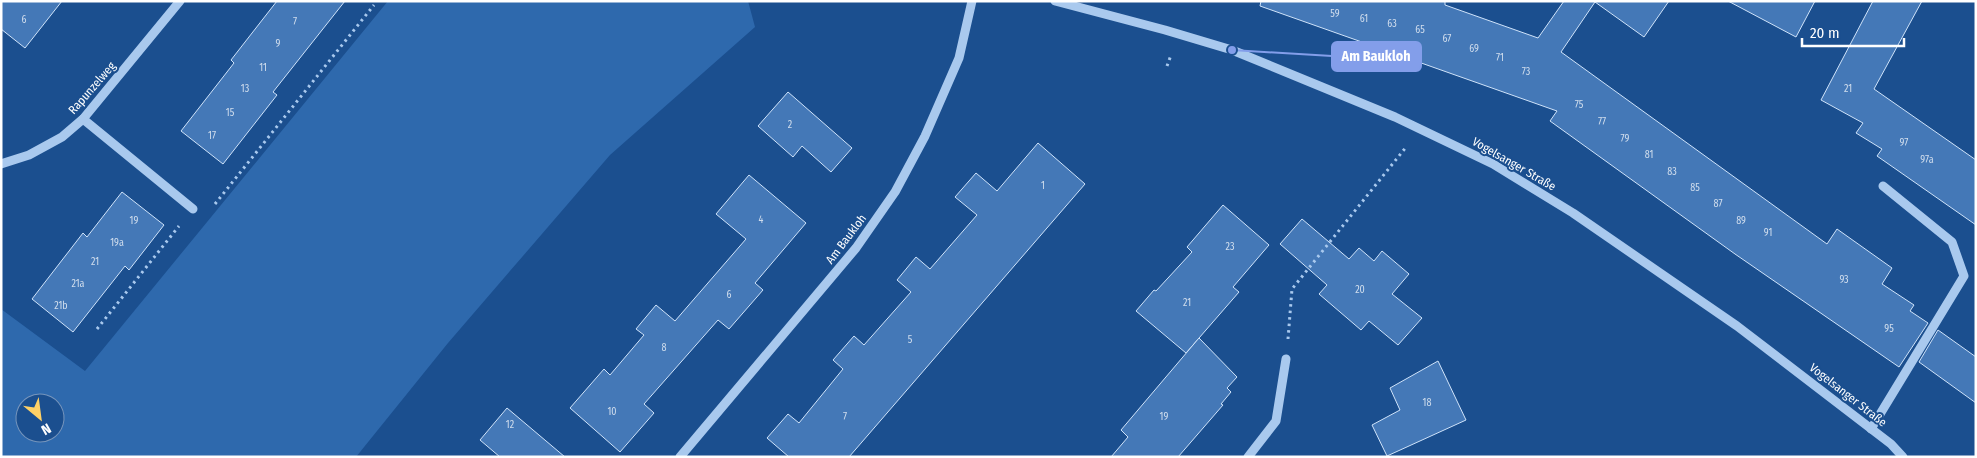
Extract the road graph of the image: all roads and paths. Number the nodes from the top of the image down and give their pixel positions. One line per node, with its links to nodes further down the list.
1 (180, 1): 5 (street, Rapunzelweg)
2 (972, 1): 13 (street, Am Baukloh)
3 (1055, 1): 6 (street, Vogelsanger Straße)
4 (374, 5): 9 (path)
5 (83, 119): 7 (street, Rapunzelweg); 9 (street)
6 (1422, 128): 11 (path); 12 (street, Vogelsanger Straße)
7 (1, 164)
8 (1883, 186): 12 (street)
9 (193, 209): 10 (path)
10 (97, 329)
11 (1286, 359): 14 (street)
12 (1871, 429): 15 (street, Vogelsanger Straße)
13 (680, 457)
14 (1248, 457)
15 (1903, 457)

